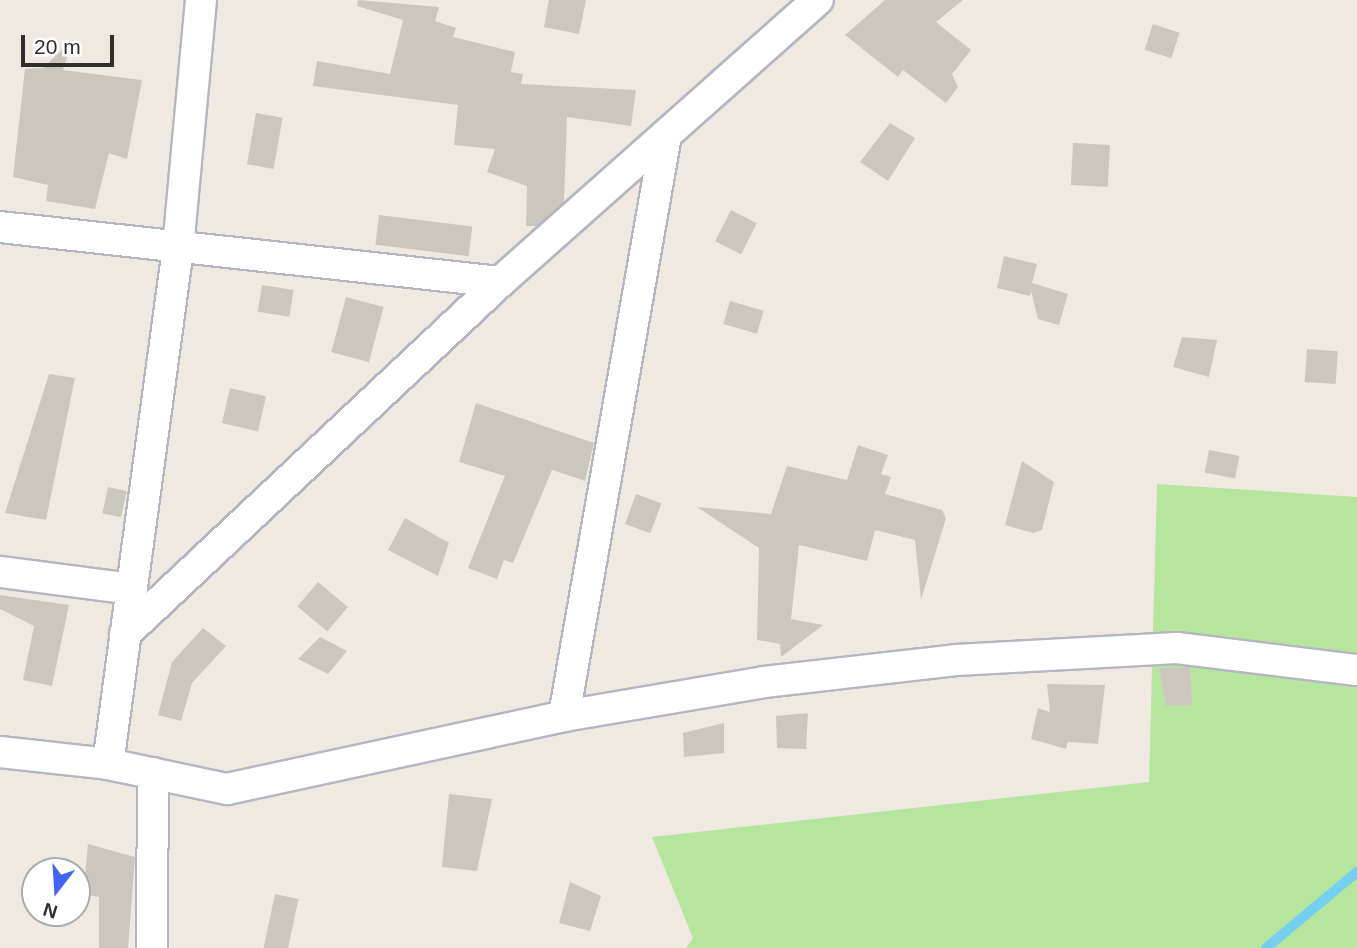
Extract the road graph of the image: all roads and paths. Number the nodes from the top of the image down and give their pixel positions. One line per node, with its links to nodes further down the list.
1 (201, 0): 5 (street)
2 (818, 0): 3 (street)
3 (666, 135): 6 (street); 11 (street)
4 (0, 227): 5 (street)
5 (178, 248): 6 (street); 8 (street)
6 (500, 282): 9 (street)
7 (0, 572): 8 (street)
8 (132, 589): 9 (street)
9 (125, 634): 13 (street)
10 (1357, 670): 11 (street)
11 (564, 716): 14 (street)
12 (0, 752): 13 (street)
13 (108, 764): 14 (street)
14 (153, 773): 15 (street)
15 (152, 948)

